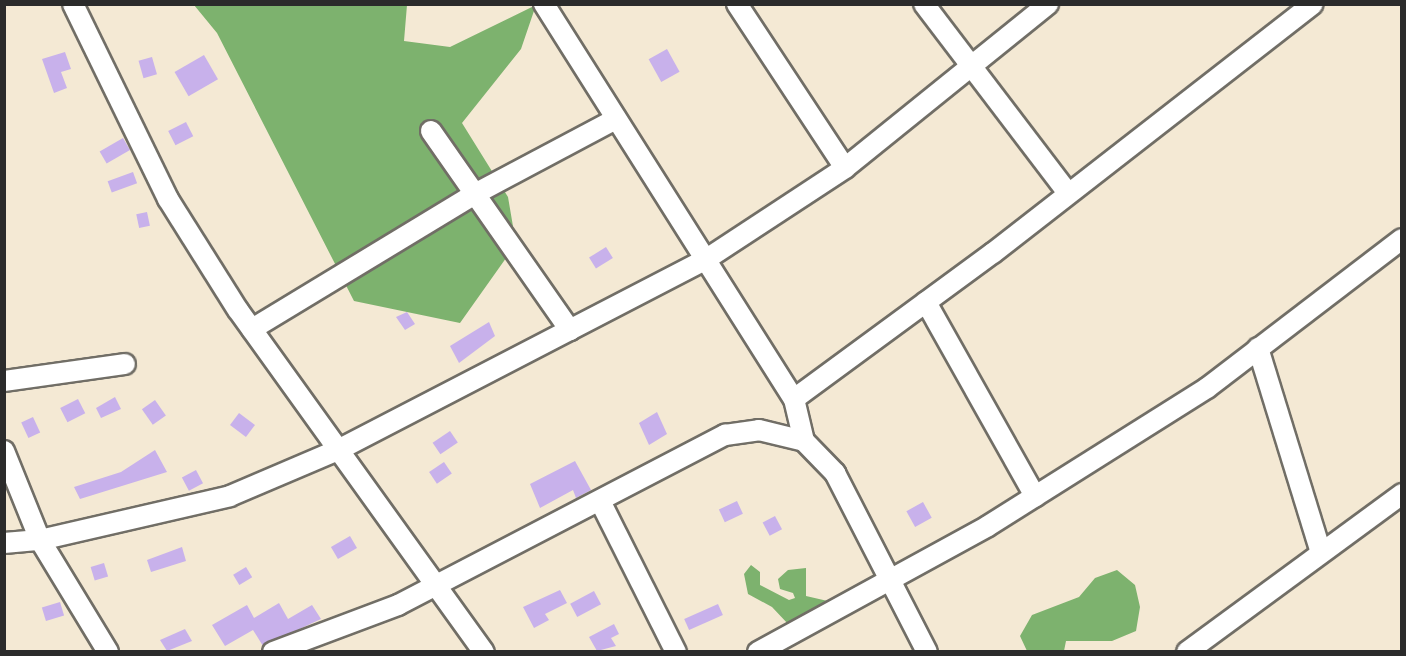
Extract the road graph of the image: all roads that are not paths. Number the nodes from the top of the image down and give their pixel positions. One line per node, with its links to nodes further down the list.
1 (73, 4): 16 (street)
2 (544, 4): 8 (street)
3 (737, 4): 10 (street)
4 (924, 4): 7 (street)
5 (1048, 4): 7 (street)
6 (1313, 4): 11 (street)
7 (971, 65): 10 (street); 11 (street)
8 (616, 119): 12 (street); 14 (street)
9 (431, 131): 12 (street)
10 (845, 168): 14 (street)
11 (1067, 192): 15 (street)
12 (473, 195): 16 (street); 17 (street)
13 (1401, 239): 18 (street)
14 (705, 260): 17 (street); 21 (street)
15 (926, 302): 21 (street); 26 (street)
16 (252, 329): 23 (street)
17 (570, 330): 23 (street)
18 (1258, 348): 26 (street); 30 (street)
19 (126, 364): 20 (street)
20 (4, 381)
21 (794, 399): 22 (street)
22 (804, 441): 27 (street); 31 (street)
23 (340, 449): 28 (street); 32 (street)
24 (4, 451): 28 (street)
25 (1401, 494): 30 (street)
26 (1035, 496): 31 (street)
27 (601, 503): 32 (street); 37 (street)
28 (40, 540): 29 (street); 34 (street)
29 (4, 543)
30 (1320, 549): 40 (street)
31 (888, 583): 38 (street); 39 (street)
32 (437, 585): 33 (street); 36 (street)
33 (305, 647): 35 (street)
34 (108, 651)
35 (273, 651)
36 (484, 651)
37 (676, 651)
38 (758, 651)
39 (927, 651)
40 (1187, 651)

